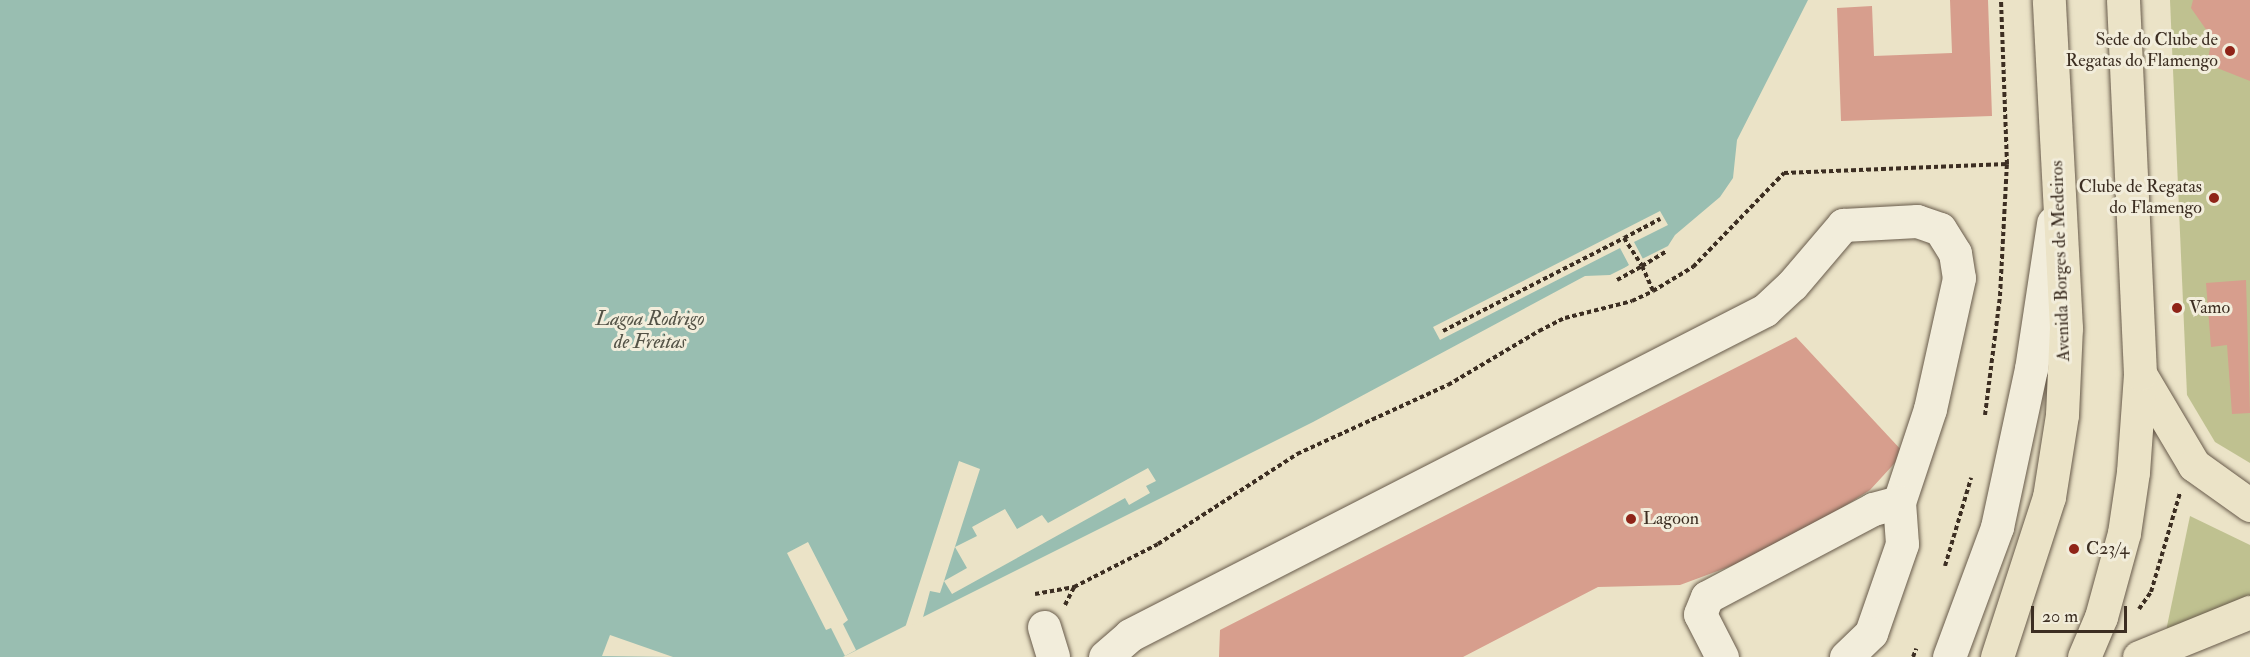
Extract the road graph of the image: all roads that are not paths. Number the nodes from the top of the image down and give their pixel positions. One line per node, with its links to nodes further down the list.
1 (2049, 0): 3 (highway, Avenida Borges de Medeiros)
2 (2123, 0): 4 (highway)
3 (2059, 183): 11 (lane); 12 (highway, Avenida Borges de Medeiros)
4 (2140, 374): 6 (highway); 13 (highway)
5 (1899, 502): 8 (lane); 9 (lane); 10 (lane)
6 (2250, 505)
7 (2250, 612): 14 (highway)
8 (1105, 657)
9 (1722, 657)
10 (1846, 657)
11 (1949, 657)
12 (1997, 657)
13 (2084, 657)
14 (2139, 657)

